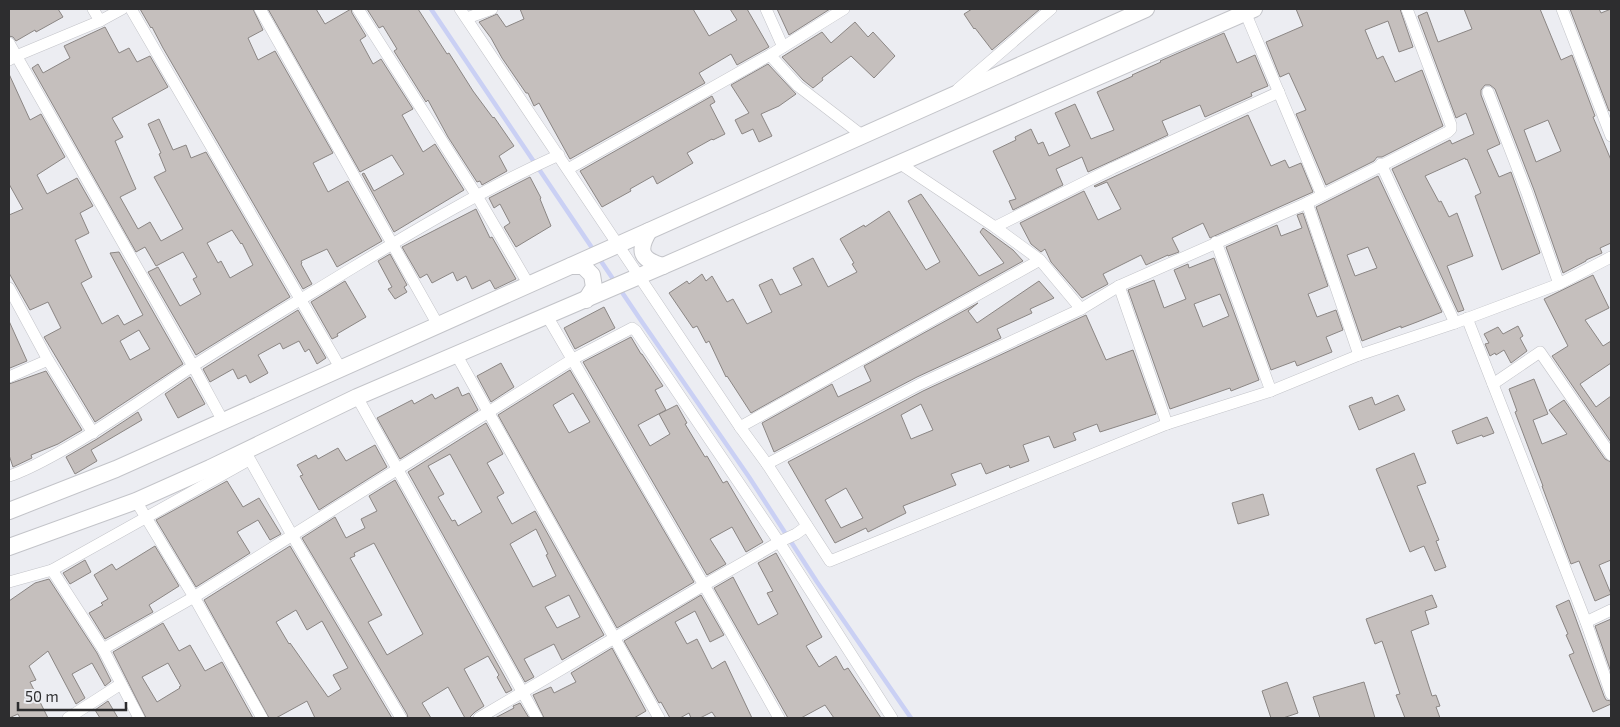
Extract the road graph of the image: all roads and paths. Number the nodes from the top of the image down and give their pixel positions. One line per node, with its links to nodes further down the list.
1 (93, 9): 15 (street)
2 (122, 9): 15 (street)
3 (131, 9): 46 (street)
4 (260, 9): 35 (street)
5 (358, 9): 30 (street)
6 (492, 9): 14 (street)
7 (766, 9): 17 (street)
8 (844, 9): 17 (street)
9 (1051, 9): 22 (street)
10 (1146, 9): 22 (street)
11 (1407, 9): 27 (street)
12 (1562, 9): 24 (street)
13 (1249, 11): 20 (street); 26 (street)
14 (463, 14): 25 (street)
15 (100, 20): 19 (street)
16 (9, 43): 19 (street)
17 (783, 47): 18 (street)
18 (770, 55): 23 (street); 28 (street)
19 (12, 58): 57 (street)
20 (1279, 92): 29 (street); 32 (street)
21 (1488, 92): 42 (street)
22 (948, 98): 23 (street)
23 (863, 136): 33 (street)
24 (1611, 136)
25 (559, 155): 28 (street); 30 (street)
26 (898, 164): 32 (street); 40 (street)
27 (1381, 164): 29 (street); 51 (street)
28 (568, 169): 36 (street)
29 (1322, 195): 31 (street)
30 (476, 196): 35 (street); 43 (street)
31 (1307, 203): 34 (street); 54 (street)
32 (995, 227): 37 (street)
33 (649, 231): 36 (street); 40 (street)
34 (1216, 242): 44 (street); 61 (street)
35 (392, 244): 46 (street); 52 (street)
36 (619, 245): 39 (street); 41 (street)
37 (1040, 260): 48 (street); 66 (street)
38 (1610, 260): 42 (street)
39 (571, 266): 43 (street); 47 (street)
40 (664, 266): 41 (street)
41 (640, 277): 47 (street); 66 (street)
42 (1558, 284): 50 (street)
43 (529, 285): 52 (street)
44 (1119, 286): 48 (street); 65 (street)
45 (9, 288): 56 (street)
46 (302, 299): 57 (street); 58 (street)
47 (586, 300): 49 (street)
48 (1080, 309): 70 (street)
49 (547, 316): 53 (street); 55 (street)
50 (1467, 318): 51 (street); 60 (street)
51 (1455, 323): 54 (street)
52 (438, 325): 58 (street)
53 (456, 354): 62 (street); 63 (street)
54 (1359, 355): 61 (street)
55 (573, 359): 63 (street); 78 (street); 82 (street)
56 (48, 360): 59 (street); 67 (street)
57 (194, 366): 64 (street); 67 (street)
58 (341, 368): 64 (street)
59 (9, 377)
60 (1493, 384): 68 (street); 85 (street)
61 (1271, 391): 65 (street)
62 (357, 397): 69 (street); 71 (street)
63 (488, 413): 71 (street); 86 (street)
64 (223, 421): 74 (street)
65 (1167, 424): 76 (street)
66 (740, 427): 70 (street)
67 (93, 434): 72 (street)
68 (1611, 455)
69 (247, 456): 73 (street); 75 (street); 77 (street)
70 (767, 464): 76 (street)
71 (398, 470): 77 (street); 90 (street)
72 (9, 476)
73 (136, 501): 75 (street); 79 (street)
74 (9, 511)
75 (147, 518): 80 (street); 83 (street)
76 (807, 526): 78 (street)
77 (292, 536): 83 (street); 95 (street)
78 (781, 541): 82 (street); 100 (street)
79 (9, 547)
80 (52, 570): 81 (street); 87 (street)
81 (9, 582)
82 (704, 585): 86 (street); 99 (street)
83 (194, 597): 87 (street); 94 (street)
84 (1611, 610): 85 (street)
85 (1586, 622): 88 (street)
86 (613, 638): 90 (street); 98 (street)
87 (103, 649): 89 (street)
88 (1609, 681): 91 (street)
89 (121, 684): 92 (street); 93 (street)
90 (522, 692): 96 (street); 97 (street)
91 (1611, 694)
92 (68, 718)
93 (140, 718)
94 (262, 718)
95 (401, 718)
96 (479, 718)
97 (538, 718)
98 (659, 718)
99 (779, 718)
100 (892, 718)

